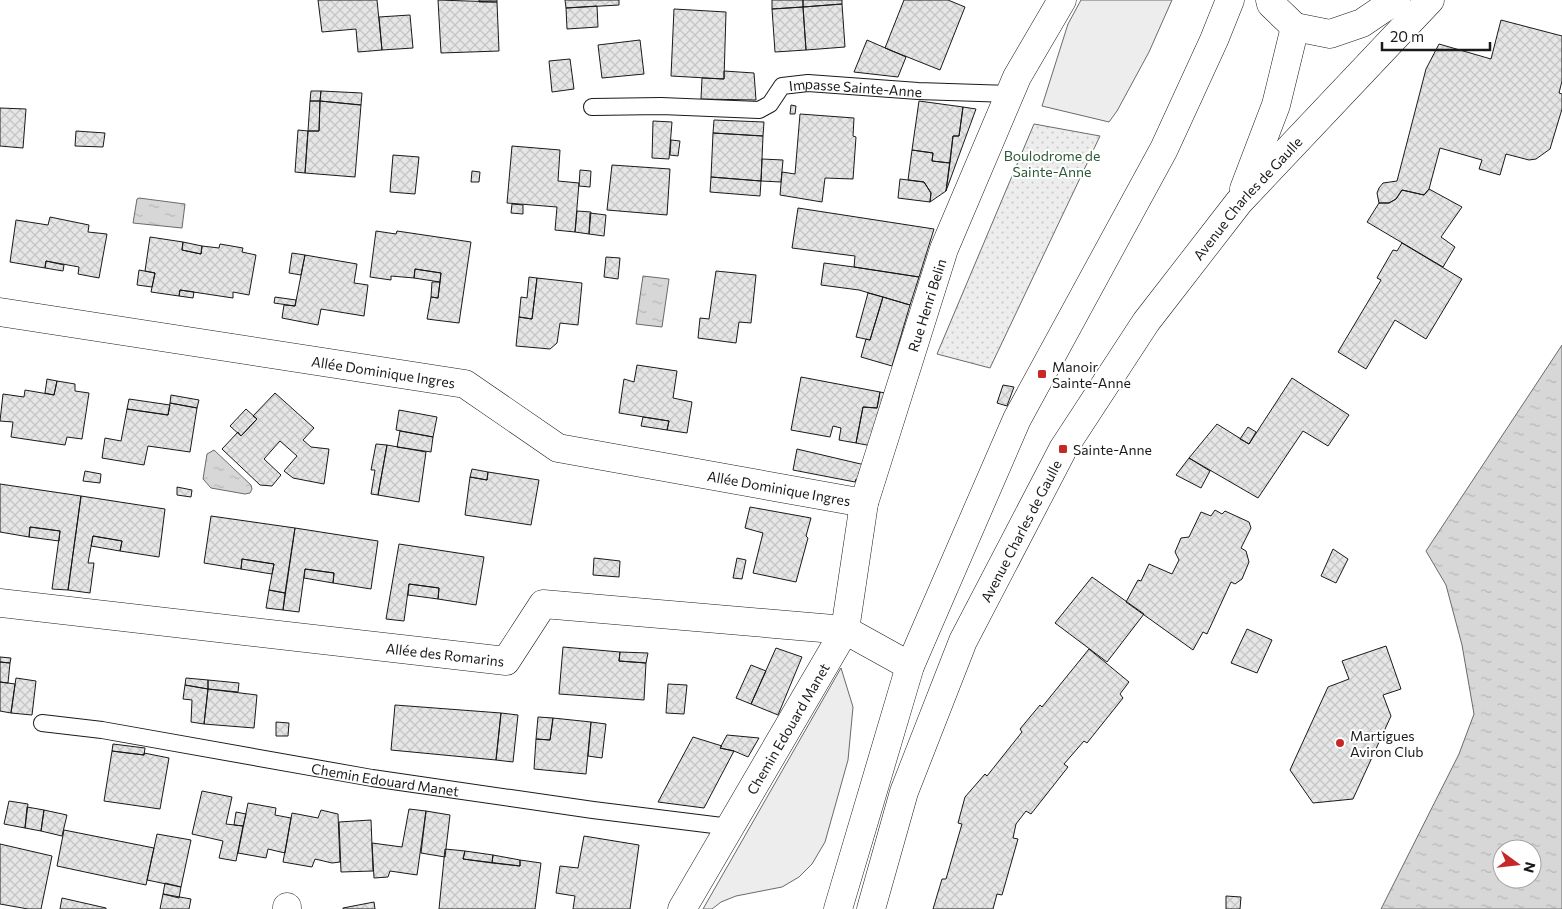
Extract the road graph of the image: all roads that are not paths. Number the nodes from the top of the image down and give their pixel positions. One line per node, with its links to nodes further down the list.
1 (1062, 0): 8 (street, Rue Henri Belin)
2 (1230, 0): 15 (street)
3 (1270, 0): 7 (street)
4 (1286, 0): 7 (street)
5 (1430, 0): 6 (street)
6 (1403, 10): 7 (street); 10 (street, Avenue Charles de Gaulle)
7 (1295, 27): 10 (street)
8 (1010, 94): 9 (lane, Impasse Sainte-Anne); 12 (street, Rue Henri Belin)
9 (592, 107)
10 (1239, 202): 20 (street, Avenue Charles de Gaulle)
11 (0, 312): 12 (street, Allée Dominique Ingres)
12 (864, 503): 14 (street, Rue Henri Belin)
13 (0, 603): 14 (street, Allée des Romarins)
14 (845, 630): 15 (street, Allée des Romarins); 17 (street, Chemin Edouard Manet)
15 (910, 666): 19 (street)
16 (42, 723): 17 (lane, Chemin Edouard Manet)
17 (730, 827): 18 (street, Chemin Edouard Manet)
18 (682, 909)
19 (838, 909)
20 (871, 909)

